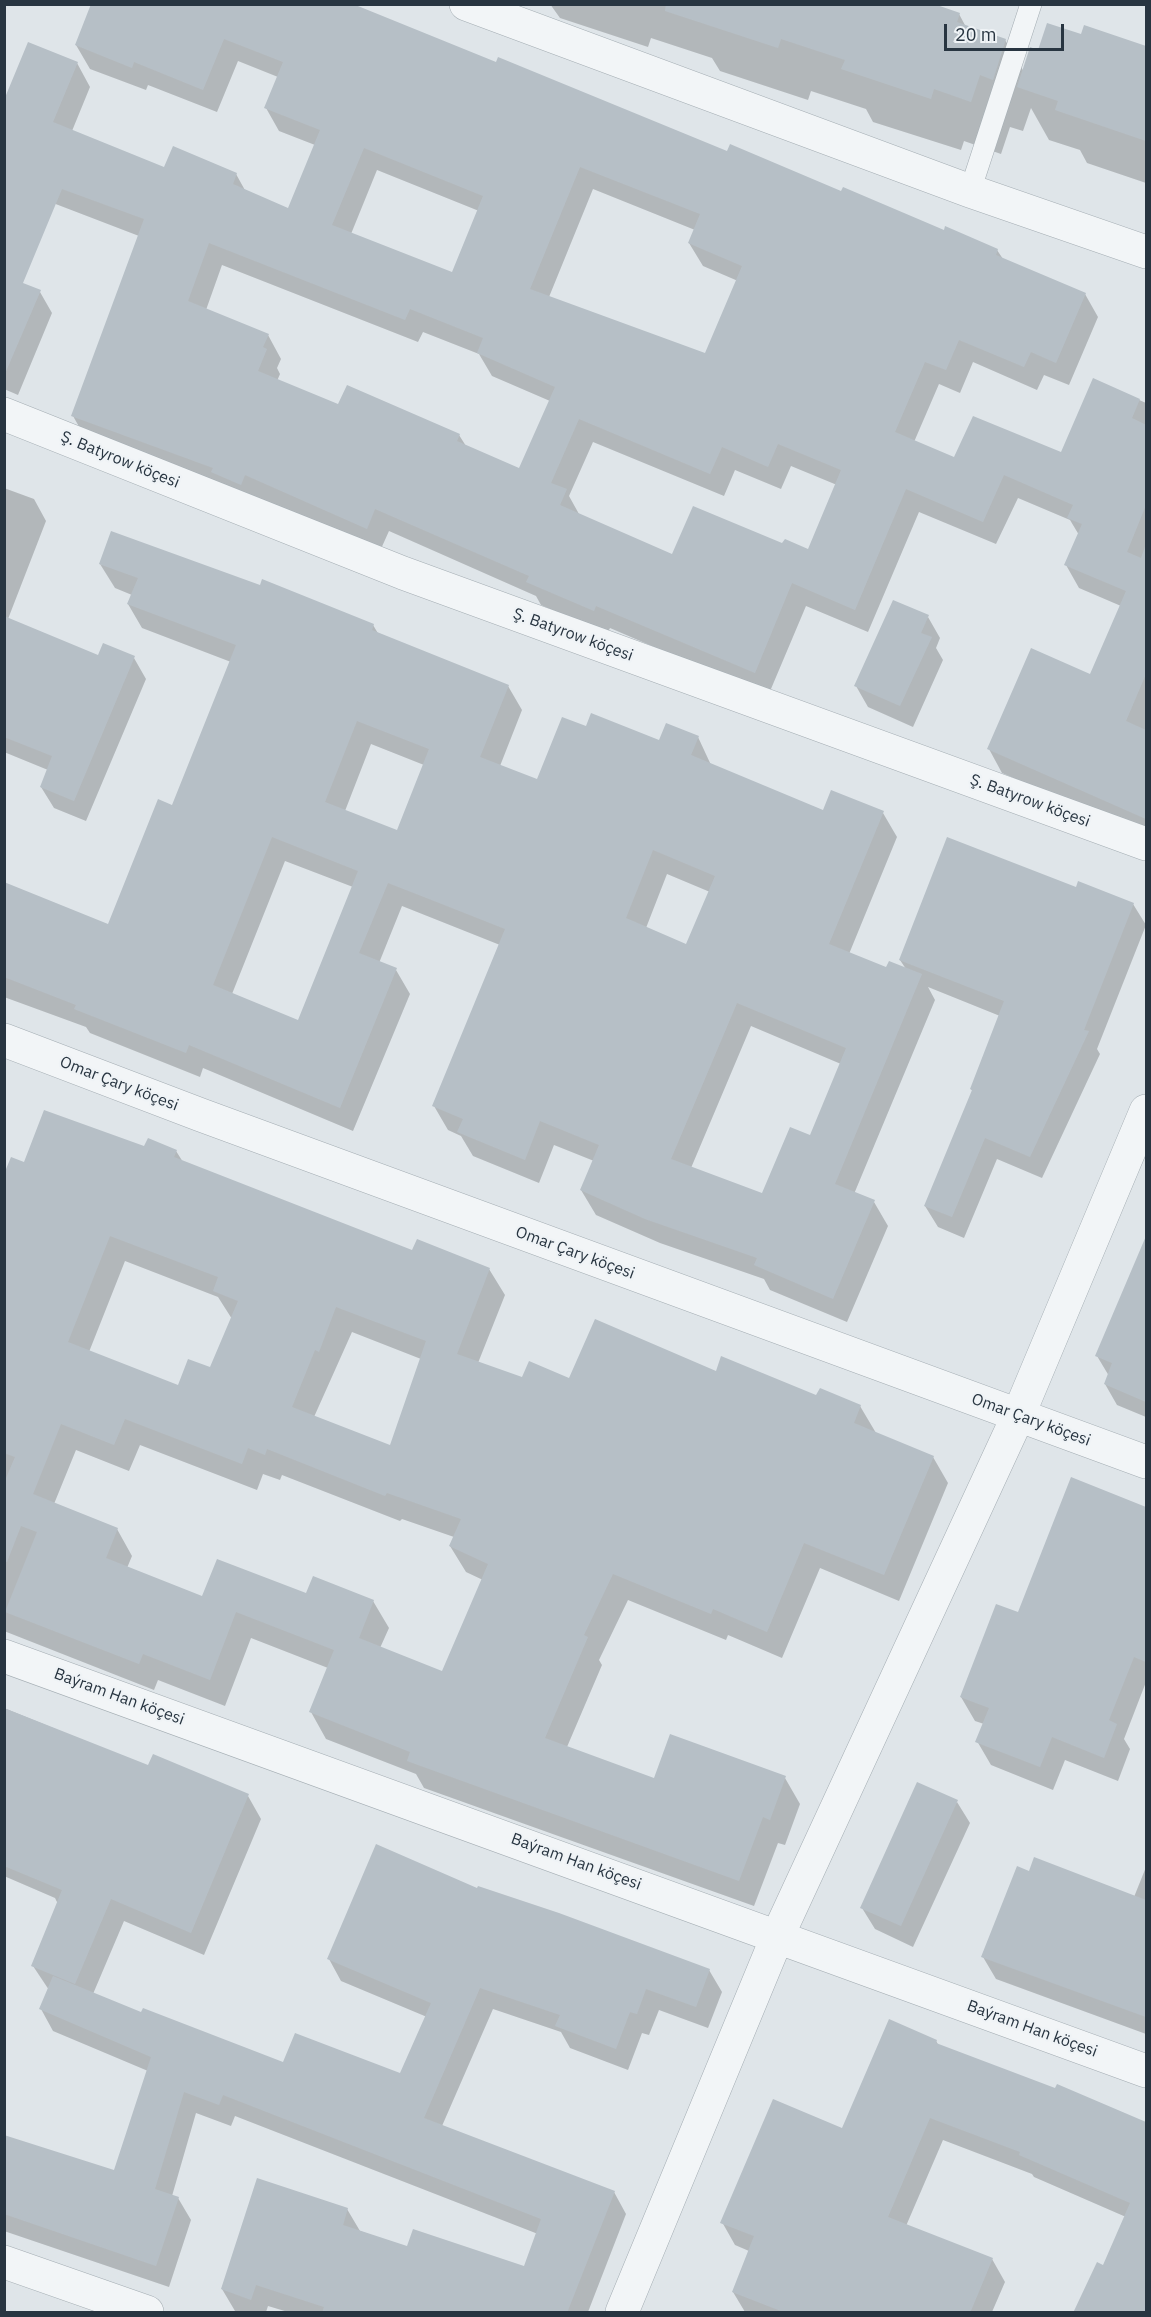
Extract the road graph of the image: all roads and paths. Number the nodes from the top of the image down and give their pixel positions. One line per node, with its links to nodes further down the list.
1 (466, 4): 3 (street)
2 (1031, 4): 3 (lane)
3 (970, 190): 4 (street)
4 (1146, 252)
5 (4, 414): 6 (street, Ş. Batyrow köçesi)
6 (1146, 844)
7 (4, 1040): 9 (street, Omar Çary köçesi)
8 (1146, 1111): 9 (street)
9 (1018, 1416): 10 (street, Omar Çary köçesi); 12 (street)
10 (1146, 1462)
11 (4, 1656): 12 (street, Baýram Han köçesi)
12 (777, 1935): 13 (street, Baýram Han köçesi); 16 (street)
13 (1146, 2071)
14 (4, 2262): 15 (street)
15 (147, 2313)
16 (622, 2313)

